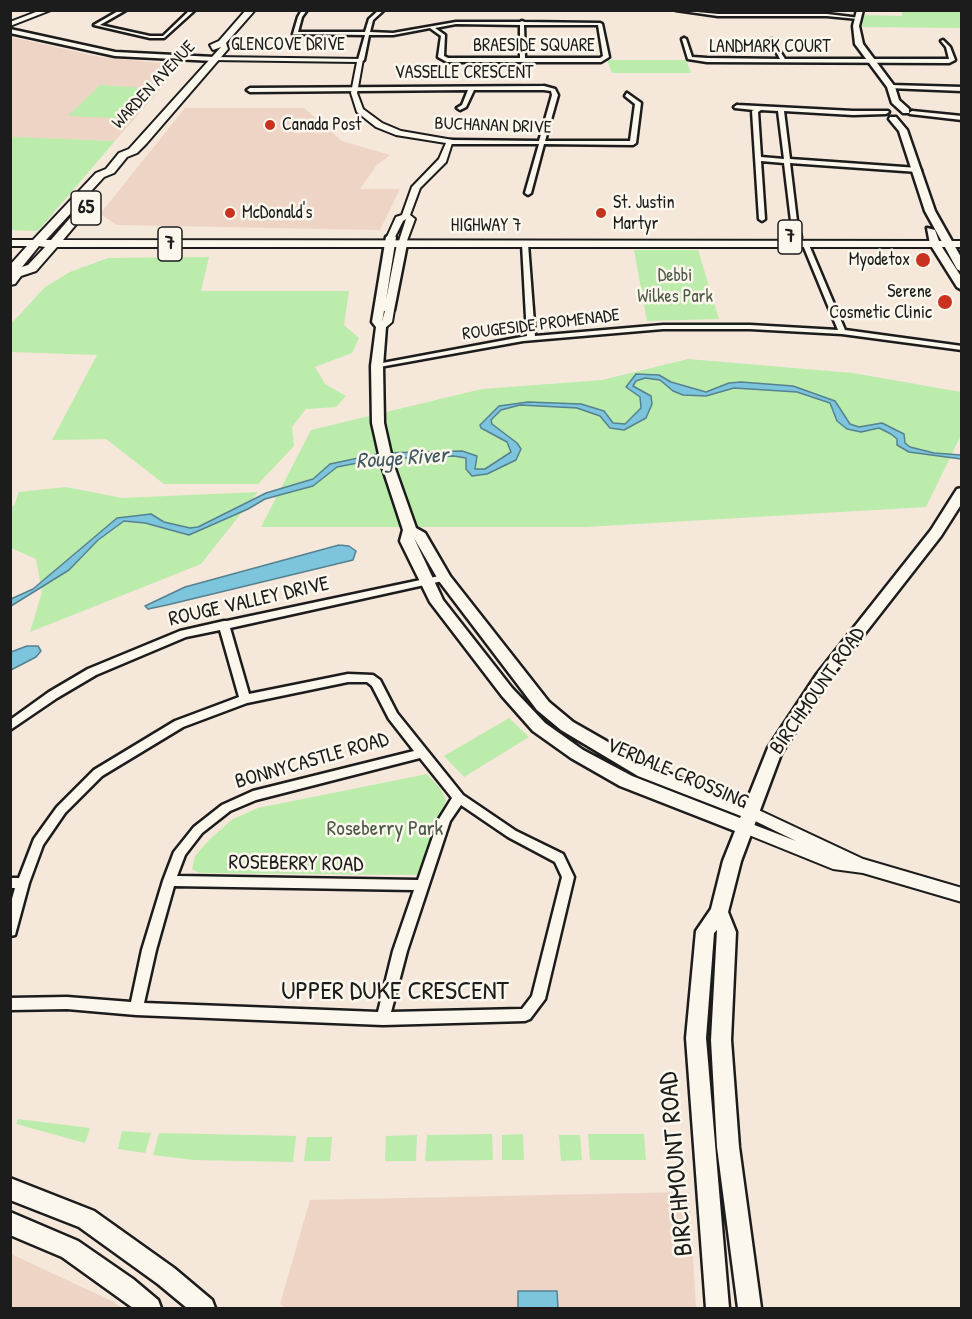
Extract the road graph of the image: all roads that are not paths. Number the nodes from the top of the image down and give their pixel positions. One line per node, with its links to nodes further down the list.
1 (48, 10): 12 (street)
2 (124, 10): 3 (street)
3 (193, 10)
4 (250, 10): 19 (main road, WARDEN AVENUE / 65)
5 (305, 10): 15 (street, BRAESIDE SQUARE)
6 (382, 10): 15 (street)
7 (678, 10): 8 (street)
8 (728, 12): 9 (street)
9 (800, 13): 10 (street)
10 (859, 14): 25 (main road)
11 (522, 22): 13 (street, BRAESIDE SQUARE); 23 (street); 23 (street, BRAESIDE SQUARE)
12 (10, 24)
13 (431, 27): 15 (street, BRAESIDE SQUARE); 23 (street, BRAESIDE SQUARE)
14 (10, 31): 20 (main road)
15 (368, 34): 22 (street)
16 (684, 39): 24 (street, LANDMARK COURT)
17 (772, 40): 24 (street)
18 (943, 41): 25 (street, LANDMARK COURT)
19 (222, 43): 20 (main road, WARDEN AVENUE / 65); 21 (main road, WARDEN AVENUE / 65)
20 (202, 59): 21 (main road); 43 (main road, WARDEN AVENUE / 65)
21 (214, 59): 22 (street, GLENCOVE DRIVE); 43 (main road, WARDEN AVENUE / 65)
22 (361, 60): 27 (street)
23 (524, 60)
24 (783, 60): 25 (street, LANDMARK COURT)
25 (871, 61): 26 (main road)
26 (891, 87): 29 (street); 32 (main road)
27 (355, 88): 28 (street, VASSELLE CRESCENT); 30 (street, VASSELLE CRESCENT); 41 (street, BUCHANAN DRIVE)
28 (472, 88): 34 (street); 42 (street, VASSELLE CRESCENT)
29 (962, 89)
30 (250, 90)
31 (627, 95): 42 (street, BUCHANAN DRIVE)
32 (895, 101): 37 (main road); 38 (main road)
33 (737, 107): 35 (street)
34 (460, 108)
35 (760, 108): 36 (street); 44 (street)
36 (781, 110): 37 (street); 45 (street)
37 (890, 115): 38 (main road); 40 (main road)
38 (910, 116): 39 (street); 40 (main road)
39 (962, 118)
40 (903, 130): 46 (main road)
41 (450, 142): 42 (street, BUCHANAN DRIVE); 54 (street)
42 (542, 143): 48 (street)
43 (123, 155): 47 (main road, WARDEN AVENUE / 65)
44 (758, 159): 45 (street); 49 (street)
45 (788, 162): 46 (street); 55 (street)
46 (918, 170): 56 (main road)
47 (110, 171): 52 (main road, WARDEN AVENUE / 65); 53 (main road, WARDEN AVENUE / 65)
48 (528, 193)
49 (762, 219)
50 (10, 235): 52 (main road, HIGHWAY 7 / 7)
51 (962, 238): 56 (main road, HIGHWAY 7 / 7)
52 (40, 239): 53 (main road, HIGHWAY 7 / 7); 57 (main road, HIGHWAY 7 / 7); 61 (main road, WARDEN AVENUE / 65)
53 (58, 240): 54 (main road, HIGHWAY 7 / 7); 61 (main road, WARDEN AVENUE / 65)
54 (397, 240): 55 (main road, HIGHWAY 7 / 7); 58 (main road, HIGHWAY 7 / 7); 63 (main road); 64 (main road, VERDALE CROSSING)
55 (802, 241): 56 (main road, HIGHWAY 7 / 7); 58 (main road, HIGHWAY 7 / 7); 65 (street)
56 (940, 241): 59 (main road, HIGHWAY 7 / 7); 60 (main road); 62 (main road)
57 (10, 243)
58 (525, 244): 66 (street)
59 (962, 244)
60 (962, 269)
61 (14, 277)
62 (962, 288)
63 (389, 310): 64 (street)
64 (381, 327): 68 (main road, VERDALE CROSSING)
65 (842, 333): 66 (street, ROUGESIDE PROMENADE); 67 (street, ROUGESIDE PROMENADE)
66 (531, 338): 68 (street, ROUGESIDE PROMENADE)
67 (962, 348)
68 (377, 366): 70 (main road, VERDALE CROSSING)
69 (962, 492): 78 (main road, BIRCHMOUNT ROAD)
70 (410, 530): 71 (main road, VERDALE CROSSING); 72 (main road, VERDALE CROSSING)
71 (444, 578): 72 (street, ROUGE VALLEY DRIVE); 78 (main road, VERDALE CROSSING)
72 (427, 582): 73 (street, ROUGE VALLEY DRIVE); 78 (main road, VERDALE CROSSING)
73 (224, 624): 74 (street); 75 (street, ROUGE VALLEY DRIVE)
74 (246, 699): 76 (street, UPPER DUKE CRESCENT); 80 (street)
75 (10, 726)
76 (422, 753): 77 (street, UPPER DUKE CRESCENT); 79 (street, BONNYCASTLE ROAD)
77 (459, 798): 81 (street); 87 (street, UPPER DUKE CRESCENT)
78 (747, 820): 82 (street, VERDALE CROSSING); 83 (main road, BIRCHMOUNT ROAD)
79 (169, 881): 81 (street, ROSEBERRY ROAD); 86 (street, BONNYCASTLE ROAD)
80 (17, 883): 84 (street)
81 (423, 885): 87 (street)
82 (962, 895)
83 (718, 912): 92 (main road, BIRCHMOUNT ROAD); 93 (main road)
84 (10, 931)
85 (10, 1004): 86 (street, UPPER DUKE CRESCENT)
86 (136, 1010): 87 (street, UPPER DUKE CRESCENT)
87 (383, 1019)
88 (10, 1189): 91 (main road)
89 (10, 1223): 90 (main road)
90 (150, 1308)
91 (204, 1308)
92 (718, 1308)
93 (750, 1308)

